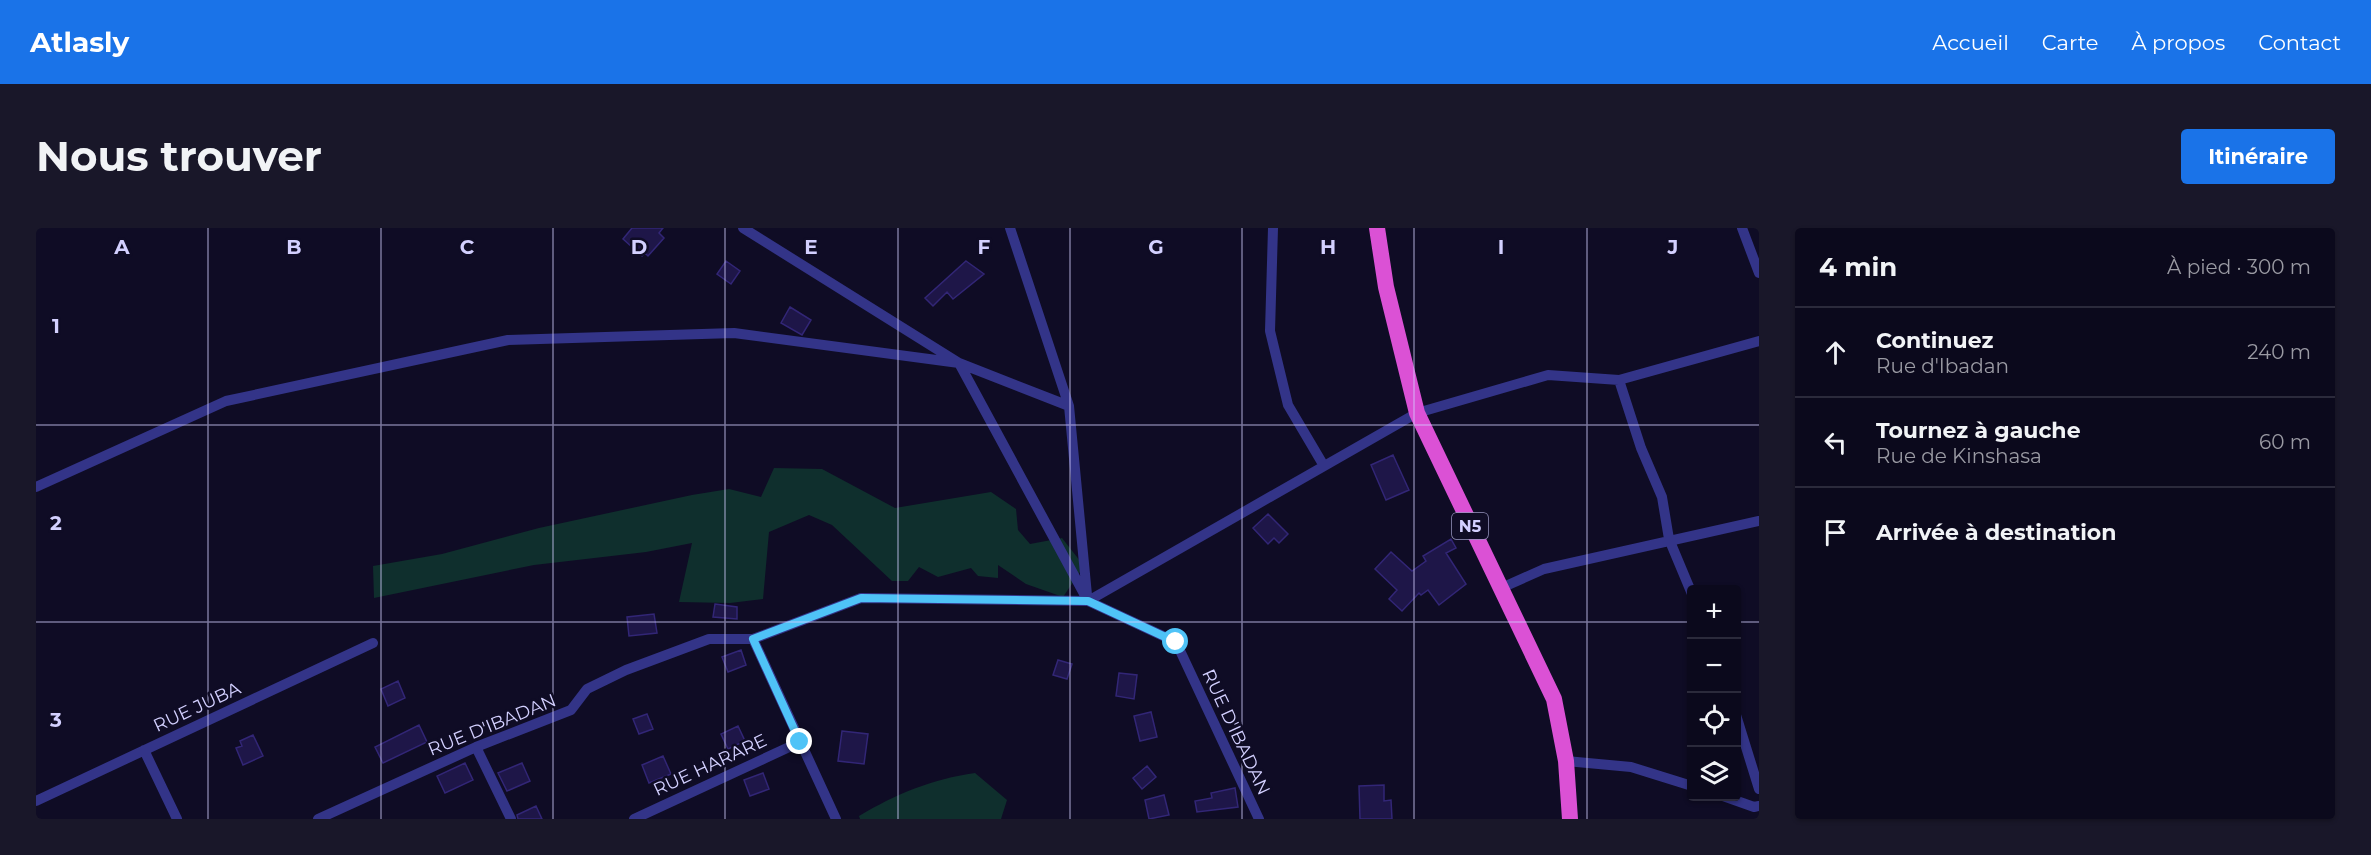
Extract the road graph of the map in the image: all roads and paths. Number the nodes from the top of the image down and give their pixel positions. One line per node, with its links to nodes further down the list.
1 (743, 228): 8 (street)
2 (1010, 228): 10 (street)
3 (1273, 228): 12 (street)
4 (1377, 228): 11 (highway, N5)
5 (1742, 228): 6 (street)
6 (1759, 273)
7 (1759, 341): 9 (street)
8 (959, 363): 10 (street); 13 (street); 18 (street)
9 (1619, 380): 11 (street); 15 (street)
10 (1069, 406): 18 (street)
11 (1417, 413): 12 (street); 17 (highway, N5)
12 (1324, 466): 18 (street)
13 (36, 487)
14 (1759, 520): 15 (street)
15 (1669, 539): 16 (street); 17 (street)
16 (1688, 585)
17 (1499, 589): 25 (highway, N5)
18 (1088, 601): 19 (street, RUE D'IBADAN); 36 (street, RUE D'IBADAN)
19 (753, 639): 22 (street); 23 (street, RUE D'IBADAN)
20 (373, 643): 24 (street, RUE JUBA)
21 (1741, 728): 27 (street)
22 (800, 742): 34 (street, RUE HARARE); 35 (street)
23 (476, 747): 32 (street, RUE D'IBADAN); 33 (street)
24 (144, 750): 28 (street, RUE JUBA); 31 (street)
25 (1566, 761): 26 (street); 37 (highway, N5)
26 (1687, 784)
27 (1759, 789)
28 (36, 801)
29 (1737, 801): 30 (street)
30 (1759, 806)
31 (177, 819)
32 (318, 819)
33 (511, 819)
34 (634, 819)
35 (836, 819)
36 (1259, 819)
37 (1570, 819)

